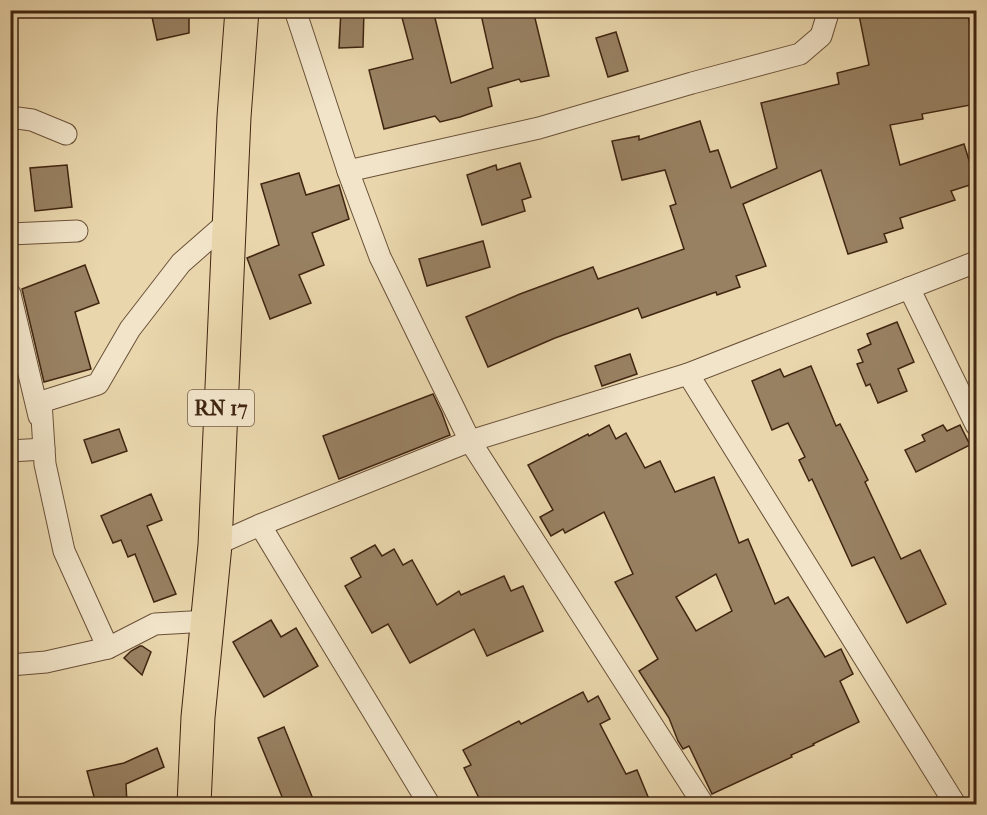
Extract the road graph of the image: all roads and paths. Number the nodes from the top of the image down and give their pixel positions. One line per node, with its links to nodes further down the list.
1 (242, 10): 7 (main road, RN 17)
2 (295, 10): 6 (street)
3 (829, 10): 6 (street)
4 (10, 117): 5 (street)
5 (66, 134)
6 (348, 171): 16 (street)
7 (229, 221): 15 (street); 19 (main road, RN 17)
8 (77, 231): 9 (street)
9 (10, 234)
10 (976, 261): 11 (street)
11 (909, 288): 13 (street); 14 (street)
12 (10, 294): 15 (street)
13 (688, 374): 16 (street); 26 (street)
14 (976, 425)
15 (43, 441): 17 (street); 21 (street)
16 (470, 441): 18 (street); 25 (street)
17 (10, 451)
18 (260, 525): 19 (street); 24 (street)
19 (214, 545): 20 (main road, RN 17)
20 (208, 621): 21 (street); 23 (main road, RN 17)
21 (108, 648): 22 (street)
22 (10, 665)
23 (194, 804)
24 (429, 804)
25 (703, 804)
26 (955, 804)

